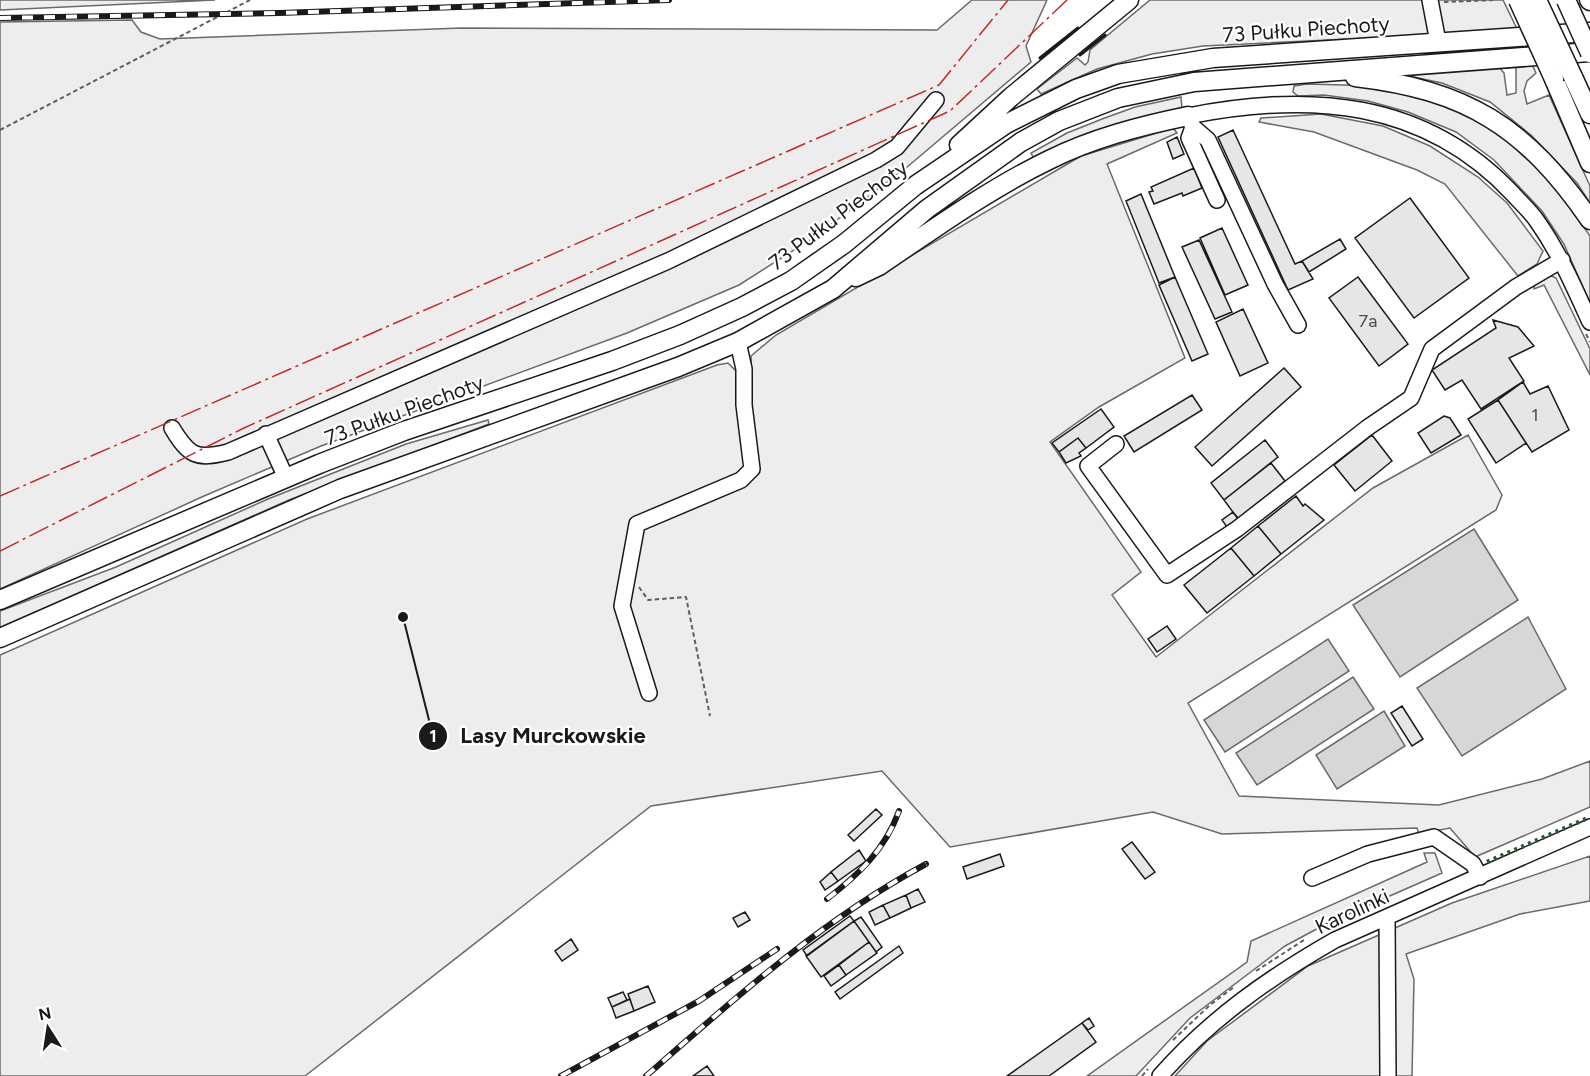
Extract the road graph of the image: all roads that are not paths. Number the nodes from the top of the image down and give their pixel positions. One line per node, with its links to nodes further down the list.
1 (1130, 0): 16 (main road)
2 (1518, 0): 10 (main road, bridge)
3 (1538, 0): 12 (main road, bridge)
4 (1566, 0): 8 (main road, bridge)
5 (1431, 1): 7 (street)
6 (1590, 32): 7 (main road, 73 Pułku Piechoty)
7 (1438, 42): 16 (main road, 73 Pułku Piechoty)
8 (1590, 52): 9 (main road)
9 (1323, 72): 18 (main road); 20 (main road, 73 Pułku Piechoty)
10 (1554, 79): 14 (main road); 15 (main road)
11 (936, 100): 25 (street)
12 (1590, 114)
13 (1191, 122): 17 (street); 19 (street); 20 (main road); 21 (street)
14 (1590, 141)
15 (1590, 163)
16 (916, 185): 27 (main road, 73 Pułku Piechoty)
17 (1217, 200)
18 (1590, 220)
19 (1562, 260): 22 (street); 26 (street)
20 (833, 289): 23 (main road, 73 Pułku Piechoty)
21 (1298, 325)
22 (1588, 327)
23 (738, 342): 29 (main road, 73 Pułku Piechoty); 30 (street)
24 (172, 428): 25 (street)
25 (266, 434): 27 (street)
26 (1116, 444)
27 (286, 478): 28 (main road, 73 Pułku Piechoty)
28 (0, 600)
29 (0, 638)
30 (649, 693)
31 (1590, 827): 32 (street, Karolinki)
32 (1480, 877): 33 (street); 34 (street, Karolinki)
33 (1312, 878)
34 (1387, 918): 35 (street, Karolinki); 36 (street)
35 (1160, 1076)
36 (1388, 1076)

